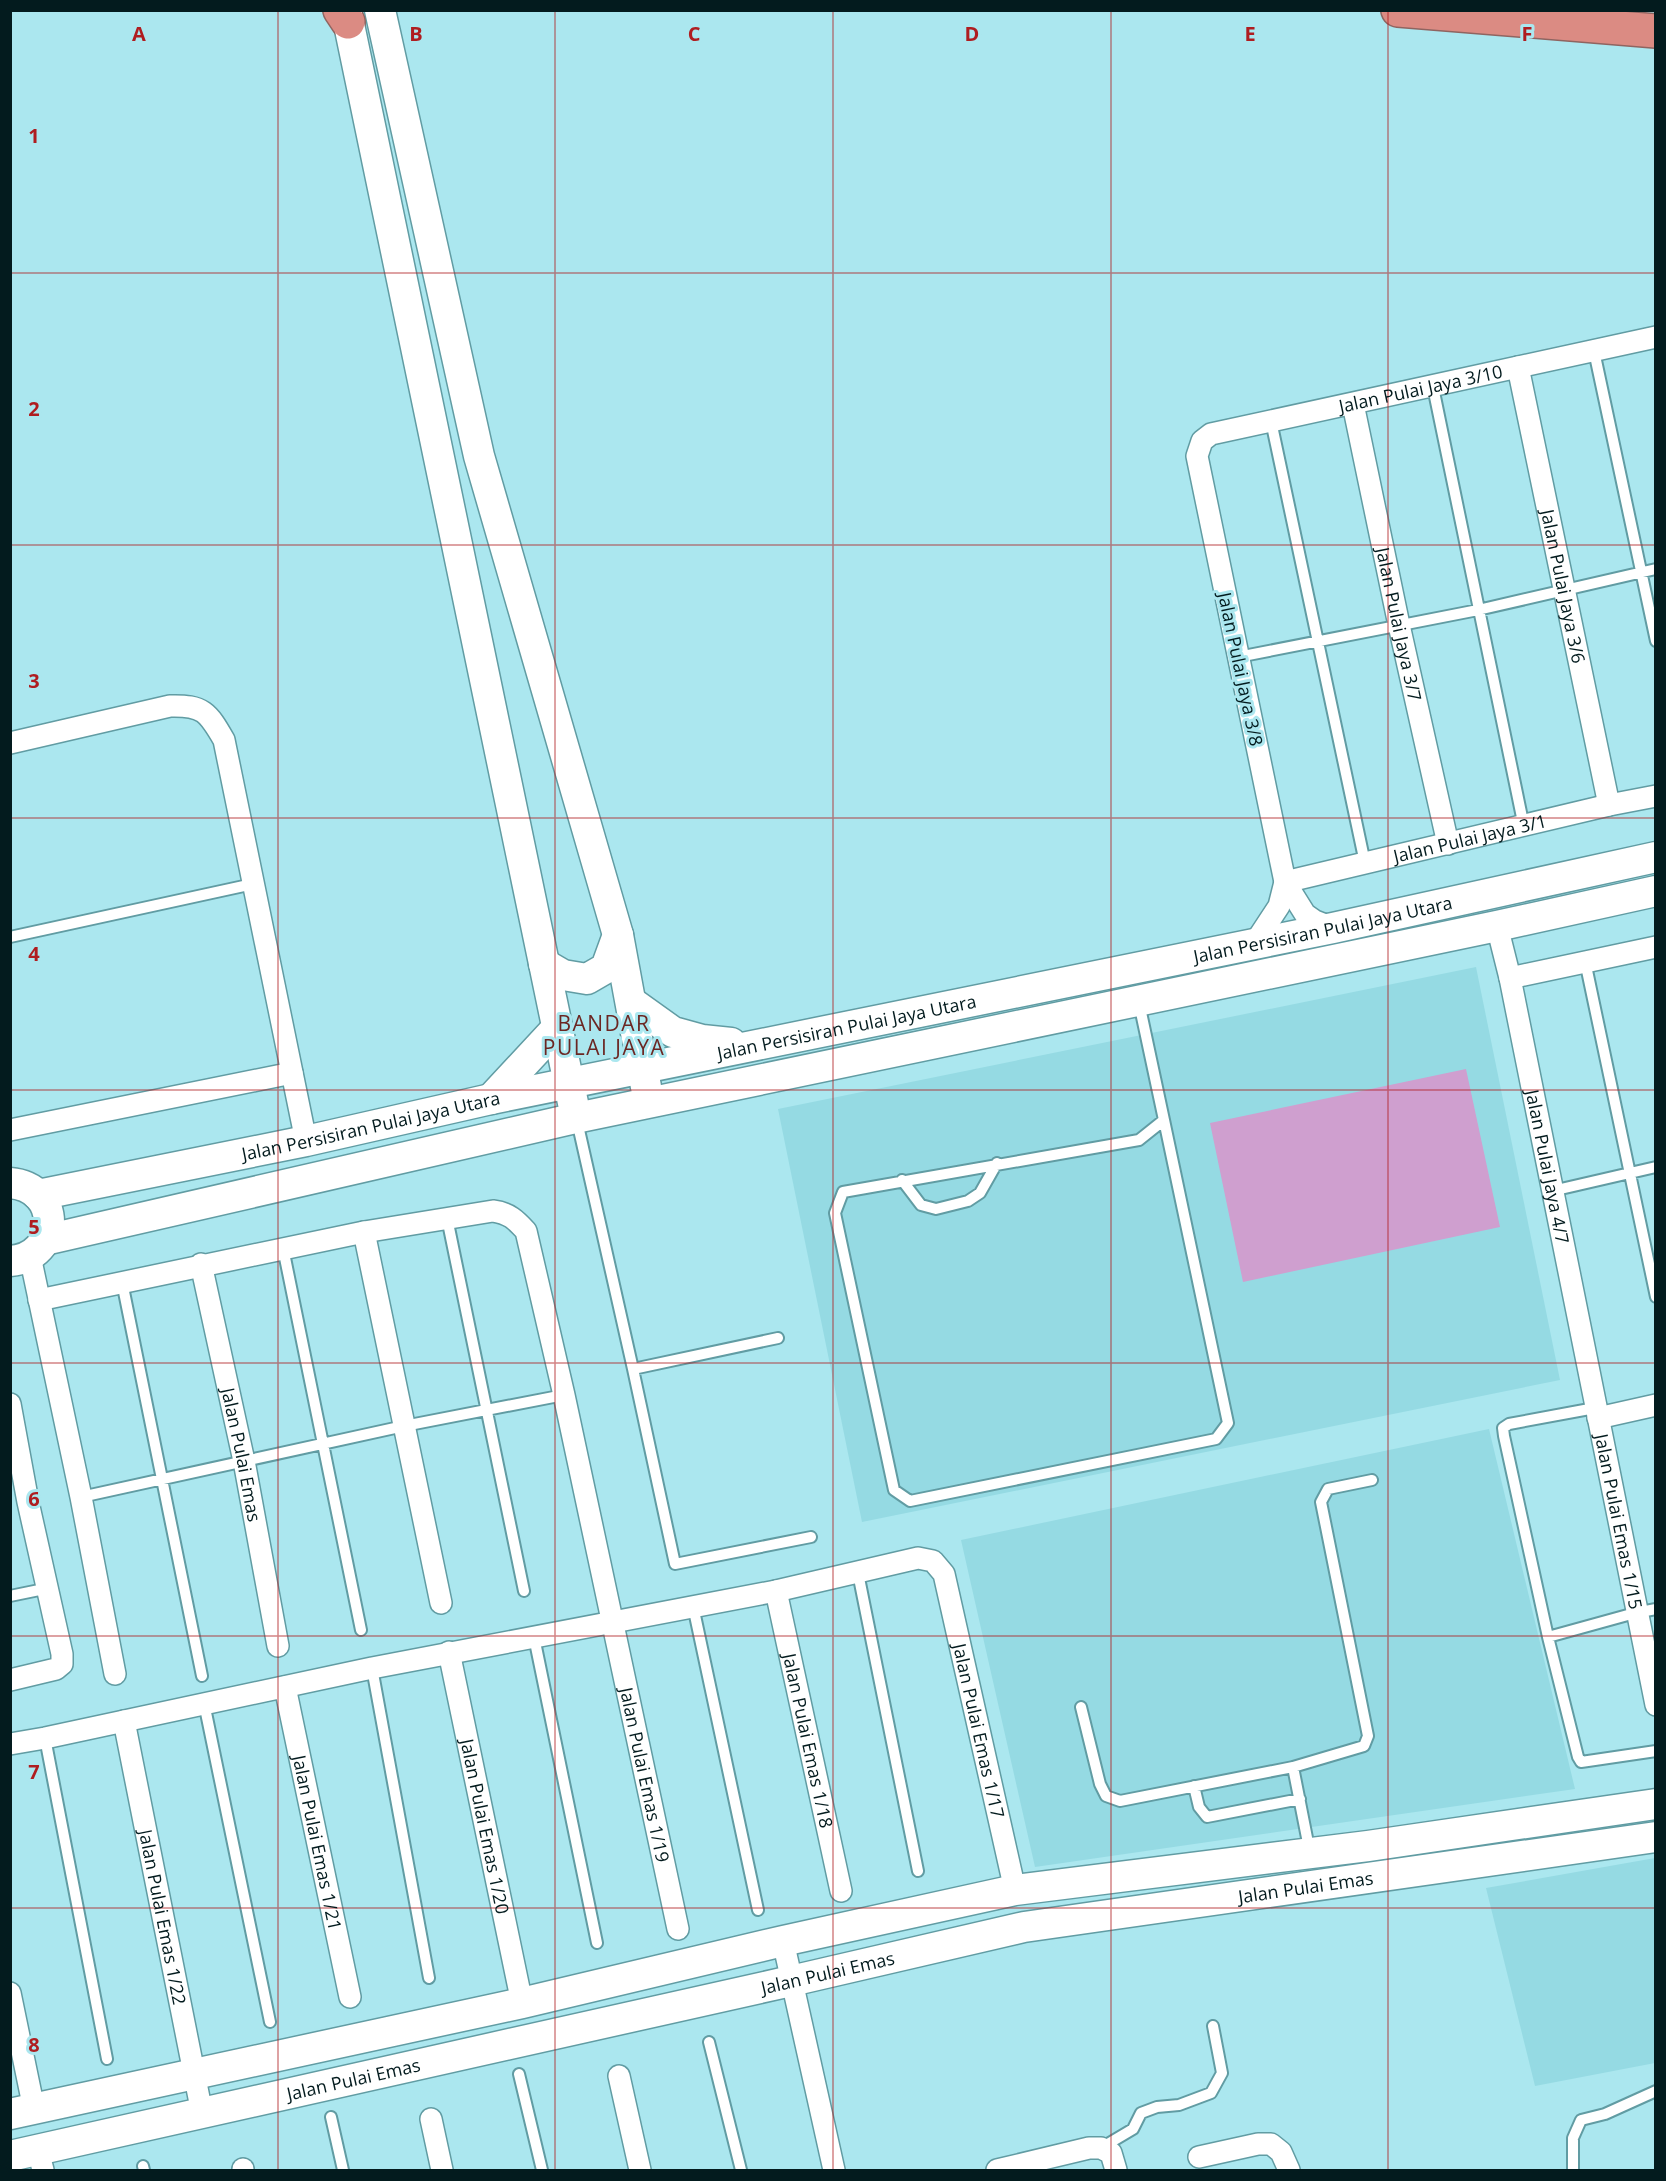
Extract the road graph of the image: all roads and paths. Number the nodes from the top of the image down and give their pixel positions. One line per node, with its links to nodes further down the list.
1 (380, 10): 32 (main road)
2 (1398, 10): 4 (highway)
3 (344, 14): 37 (main road)
4 (1656, 31)
5 (1656, 337): 6 (street, Jalan Pulai Jaya 3/10)
6 (1594, 351): 7 (street, Jalan Pulai Jaya 3/10); 13 (lane)
7 (1518, 366): 8 (street, Jalan Pulai Jaya 3/10); 14 (street, Jalan Pulai Jaya 3/6)
8 (1433, 387): 9 (street, Jalan Pulai Jaya 3/10); 15 (lane)
9 (1353, 404): 10 (street, Jalan Pulai Jaya 3/10); 16 (street, Jalan Pulai Jaya 3/7)
10 (1271, 421): 11 (street, Jalan Pulai Jaya 3/10); 17 (lane)
11 (1197, 456): 19 (street, Jalan Pulai Jaya 3/8)
12 (1656, 569): 13 (lane)
13 (1641, 573): 14 (lane); 18 (lane)
14 (1565, 589): 15 (lane); 22 (street, Jalan Pulai Jaya 3/6)
15 (1478, 610): 16 (lane); 23 (lane)
16 (1399, 625): 17 (lane); 24 (street, Jalan Pulai Jaya 3/7)
17 (1317, 641): 19 (lane); 26 (lane)
18 (1656, 641)
19 (1238, 657): 27 (street, Jalan Pulai Jaya 3/8)
20 (10, 743): 28 (street)
21 (1656, 796): 22 (street, Jalan Pulai Jaya 3/1)
22 (1609, 805): 23 (street, Jalan Pulai Jaya 3/1)
23 (1524, 826): 24 (street, Jalan Pulai Jaya 3/1)
24 (1448, 844): 26 (street, Jalan Pulai Jaya 3/1)
25 (1656, 857): 31 (main road, Jalan Persisiran Pulai Jaya Utara)
26 (1365, 863): 27 (street, Jalan Pulai Jaya 3/1)
27 (1285, 882): 31 (street); 34 (street)
28 (253, 884): 33 (lane); 44 (street)
29 (1656, 891): 30 (main road, Jalan Persisiran Pulai Jaya Utara)
30 (1497, 926): 38 (street, Jalan Pulai Jaya 4/7); 39 (main road, Jalan Persisiran Pulai Jaya Utara)
31 (1334, 928): 34 (main road, Jalan Persisiran Pulai Jaya Utara)
32 (618, 935): 37 (main road); 40 (main road)
33 (10, 937)
34 (1254, 944): 42 (main road, Jalan Persisiran Pulai Jaya Utara)
35 (1656, 947): 36 (street)
36 (1585, 961): 38 (street); 54 (lane)
37 (544, 964): 41 (main road)
38 (1510, 978): 57 (street, Jalan Pulai Jaya 4/7)
39 (1138, 1001): 47 (main road, Jalan Persisiran Pulai Jaya Utara); 49 (lane)
40 (631, 1002): 42 (main road); 43 (main road)
41 (557, 1028): 45 (main road); 46 (main road)
42 (756, 1045): 43 (main road, Jalan Persisiran Pulai Jaya Utara)
43 (643, 1068): 45 (main road, Jalan Persisiran Pulai Jaya Utara); 47 (main road)
44 (292, 1073): 50 (street); 51 (street)
45 (569, 1083): 46 (main road, Jalan Persisiran Pulai Jaya Utara); 48 (main road)
46 (492, 1099): 51 (main road, Jalan Persisiran Pulai Jaya Utara)
47 (649, 1103): 48 (main road, Jalan Persisiran Pulai Jaya Utara)
48 (576, 1118): 62 (main road, Jalan Persisiran Pulai Jaya Utara); 68 (lane)
49 (1164, 1120): 52 (lane); 55 (lane)
50 (10, 1130)
51 (306, 1141): 58 (main road, Jalan Persisiran Pulai Jaya Utara)
52 (997, 1163): 55 (lane); 55 (lane)
53 (1656, 1167): 54 (lane)
54 (1629, 1174): 57 (lane); 65 (lane)
55 (902, 1180)
56 (10, 1184): 58 (main road)
57 (1552, 1191): 72 (street, Jalan Pulai Jaya 4/7)
58 (38, 1195): 62 (main road)
59 (447, 1218): 60 (street); 69 (street, Jalan Pulai Emas 1/19); 71 (lane)
60 (364, 1232): 61 (street); 74 (street)
61 (283, 1248): 63 (street); 75 (lane)
62 (28, 1252): 66 (street)
63 (201, 1264): 64 (street); 76 (street, Jalan Pulai Emas)
64 (122, 1282): 66 (street); 77 (lane)
65 (1656, 1297)
66 (39, 1300): 79 (street)
67 (778, 1338): 68 (lane)
68 (633, 1369): 81 (lane)
69 (564, 1395): 71 (lane); 90 (street, Jalan Pulai Emas 1/19)
70 (1656, 1406): 72 (street)
71 (487, 1410): 74 (lane); 84 (lane)
72 (1596, 1413): 89 (street, Jalan Pulai Emas 1/15); 93 (lane)
73 (12, 1415): 80 (street)
74 (404, 1426): 75 (lane); 87 (street)
75 (324, 1444): 76 (lane); 91 (lane)
76 (244, 1461): 77 (lane); 94 (street, Jalan Pulai Emas)
77 (162, 1480): 79 (lane); 98 (lane)
78 (1372, 1480): 108 (lane)
79 (81, 1497): 97 (street)
80 (20, 1504): 83 (street)
81 (811, 1537)
82 (858, 1573): 85 (street); 114 (lane); 115 (street, Jalan Pulai Emas 1/17)
83 (49, 1588): 86 (lane); 99 (street)
84 (524, 1591)
85 (776, 1591): 88 (street); 116 (street, Jalan Pulai Emas 1/18)
86 (10, 1596)
87 (441, 1604)
88 (693, 1606): 90 (street); 117 (lane)
89 (1645, 1611): 93 (lane); 102 (street, Jalan Pulai Emas 1/15)
90 (612, 1621): 92 (street); 118 (street, Jalan Pulai Emas 1/19)
91 (361, 1630)
92 (534, 1637): 95 (street); 120 (lane)
93 (1548, 1637): 107 (lane)
94 (278, 1646)
95 (449, 1652): 96 (street); 125 (street, Jalan Pulai Emas 1/20)
96 (372, 1668): 100 (street); 121 (lane)
97 (115, 1674)
98 (202, 1676)
99 (10, 1680)
100 (285, 1687): 101 (street); 124 (street, Jalan Pulai Emas 1/21)
101 (204, 1703): 104 (street); 126 (lane)
102 (1656, 1705)
103 (1081, 1707): 109 (lane)
104 (124, 1721): 105 (street); 131 (street, Jalan Pulai Emas 1/22)
105 (45, 1738): 106 (street); 129 (lane)
106 (10, 1744)
107 (1656, 1751)
108 (1293, 1767): 109 (lane); 110 (lane)
109 (1194, 1786): 110 (lane)
110 (1300, 1799): 113 (lane)
111 (1656, 1804): 113 (main road, Jalan Pulai Emas)
112 (1656, 1837): 122 (main road, Jalan Pulai Emas)
113 (1311, 1853): 115 (main road, Jalan Pulai Emas)
114 (918, 1871)
115 (1015, 1890): 119 (main road, Jalan Pulai Emas)
116 (841, 1891)
117 (758, 1910)
118 (678, 1929)
119 (783, 1941): 122 (street); 125 (main road, Jalan Pulai Emas)
120 (597, 1943)
121 (429, 1978)
122 (791, 1981): 135 (main road, Jalan Pulai Emas); 148 (street)
123 (10, 1993): 134 (street)
124 (350, 1997)
125 (522, 2003): 131 (main road, Jalan Pulai Emas)
126 (270, 2022)
127 (1213, 2026): 138 (lane)
128 (710, 2042): 147 (lane)
129 (107, 2059)
130 (519, 2074): 145 (lane)
131 (193, 2075): 134 (main road, Jalan Pulai Emas); 135 (street, Jalan Pulai Emas 1/22)
132 (619, 2076): 146 (street)
133 (1656, 2091): 151 (lane)
134 (22, 2112)
135 (202, 2113): 139 (main road, Jalan Pulai Emas)
136 (331, 2117): 143 (lane)
137 (431, 2119): 144 (street)
138 (1101, 2148): 142 (street); 150 (street)
139 (31, 2159)
140 (1285, 2161): 141 (street)
141 (1200, 2164)
142 (1031, 2166): 149 (street)
143 (343, 2170)
144 (442, 2170)
145 (542, 2170)
146 (640, 2170)
147 (741, 2170)
148 (834, 2170)
149 (997, 2170)
150 (1116, 2170)
151 (1573, 2170)

